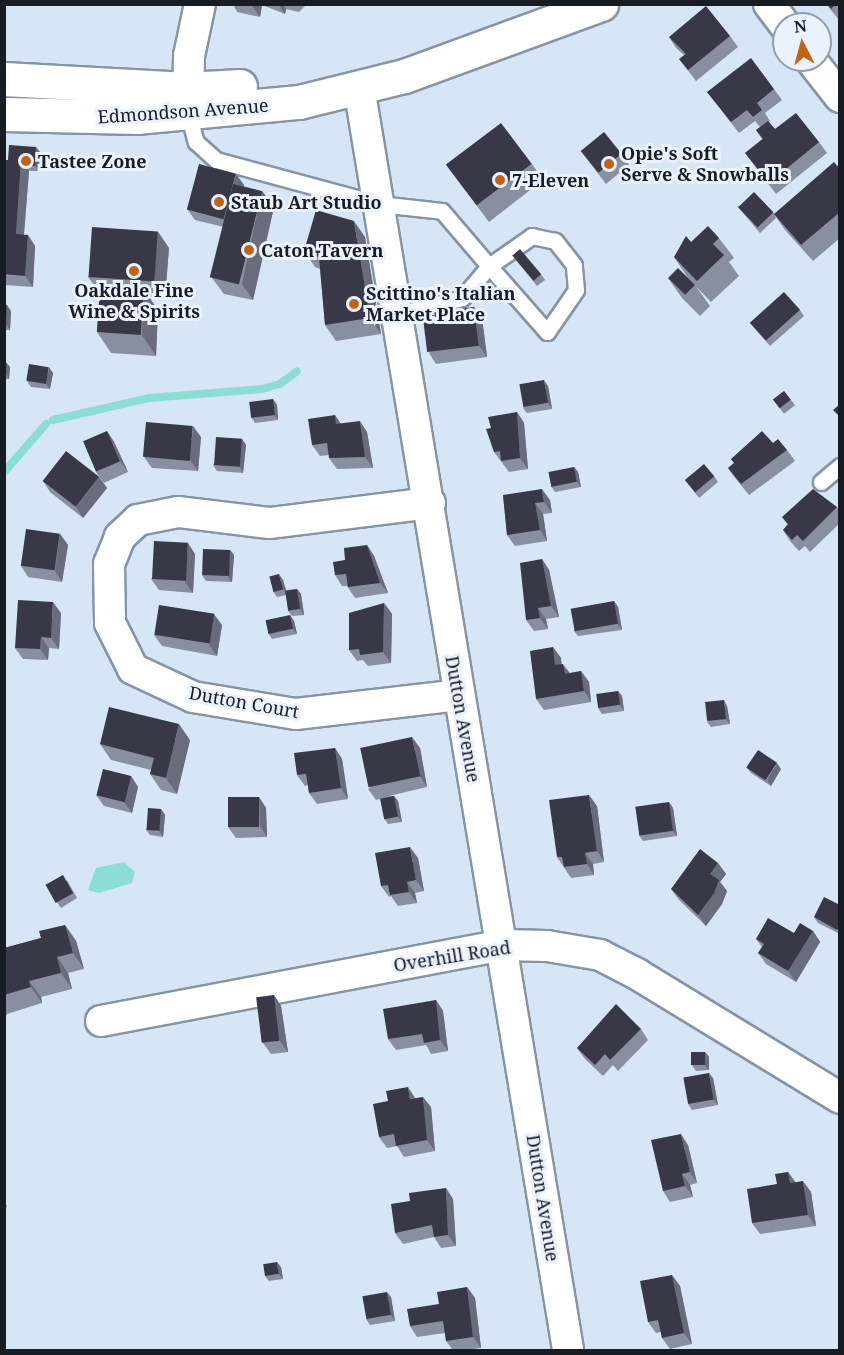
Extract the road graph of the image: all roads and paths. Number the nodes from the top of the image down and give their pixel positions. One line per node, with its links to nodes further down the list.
1 (200, 4): 7 (street)
2 (601, 4): 5 (main road, Edmondson Avenue)
3 (820, 72): 6 (street)
4 (4, 79): 7 (main road, Edmondson Avenue)
5 (359, 87): 7 (main road, Edmondson Avenue); 9 (street, Dutton Avenue)
6 (840, 97)
7 (188, 101): 8 (main road, Edmondson Avenue); 9 (lane)
8 (4, 114)
9 (379, 204): 10 (lane); 11 (street, Dutton Avenue)
10 (489, 267): 10 (lane); 11 (lane)
11 (398, 314): 14 (street, Dutton Avenue)
12 (840, 466): 13 (lane)
13 (821, 482)
14 (430, 503): 15 (street, Dutton Avenue); 15 (street, Dutton Court)
15 (459, 694): 16 (street, Dutton Avenue)
16 (502, 945): 17 (street, Overhill Road); 18 (street, Overhill Road); 19 (street, Dutton Avenue)
17 (101, 1021)
18 (840, 1098)
19 (568, 1350)

